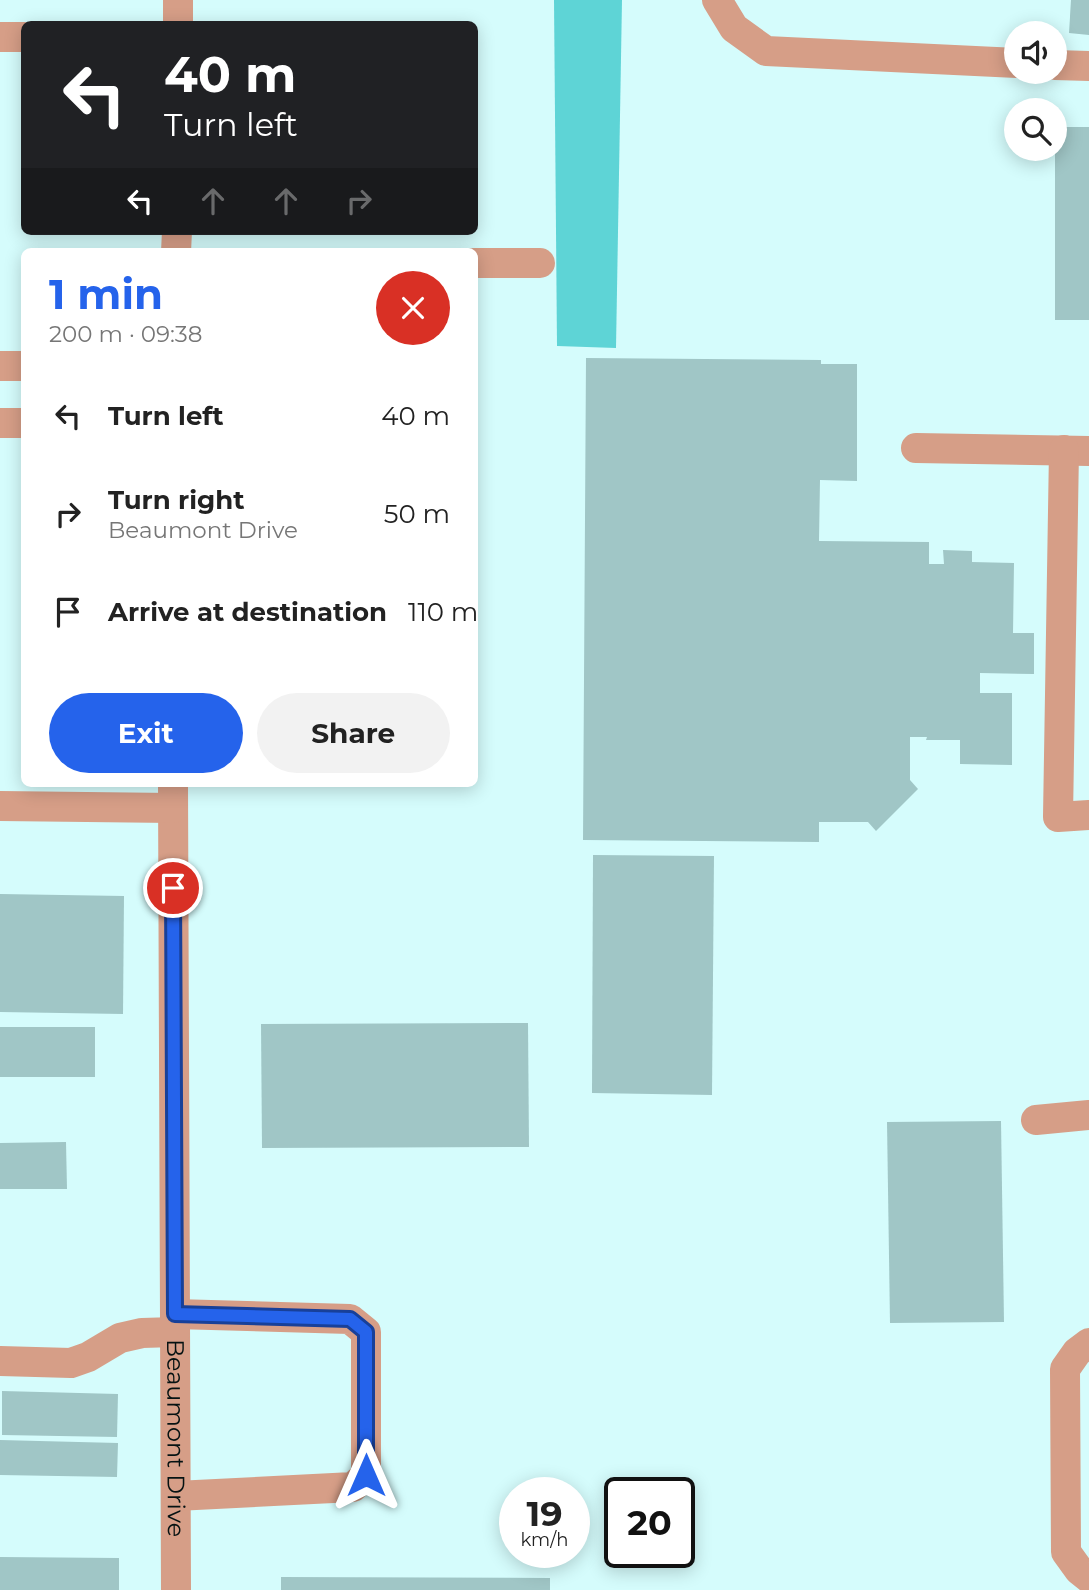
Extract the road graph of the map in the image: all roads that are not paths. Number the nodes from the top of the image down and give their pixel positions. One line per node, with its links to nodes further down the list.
1 (178, 0): 3 (street)
2 (717, 0): 6 (street)
3 (178, 21)
4 (0, 37): 5 (street)
5 (21, 37)
6 (1004, 62)
7 (1067, 65): 8 (street)
8 (1089, 66)
9 (478, 263): 10 (street)
10 (540, 263)
11 (0, 366): 12 (street)
12 (21, 366)
13 (0, 423): 14 (street)
14 (21, 423)
15 (916, 447): 16 (street)
16 (1076, 450): 19 (street)
17 (173, 796): 18 (street); 22 (street, Beaumont Drive)
18 (0, 806)
19 (1089, 815)
20 (1089, 1115): 21 (street)
21 (1036, 1120)
22 (175, 1323): 24 (street); 25 (street, Beaumont Drive); 25 (street)
23 (1089, 1343): 26 (street)
24 (0, 1360)
25 (176, 1496): 27 (street, Beaumont Drive)
26 (1089, 1578)
27 (176, 1590)

